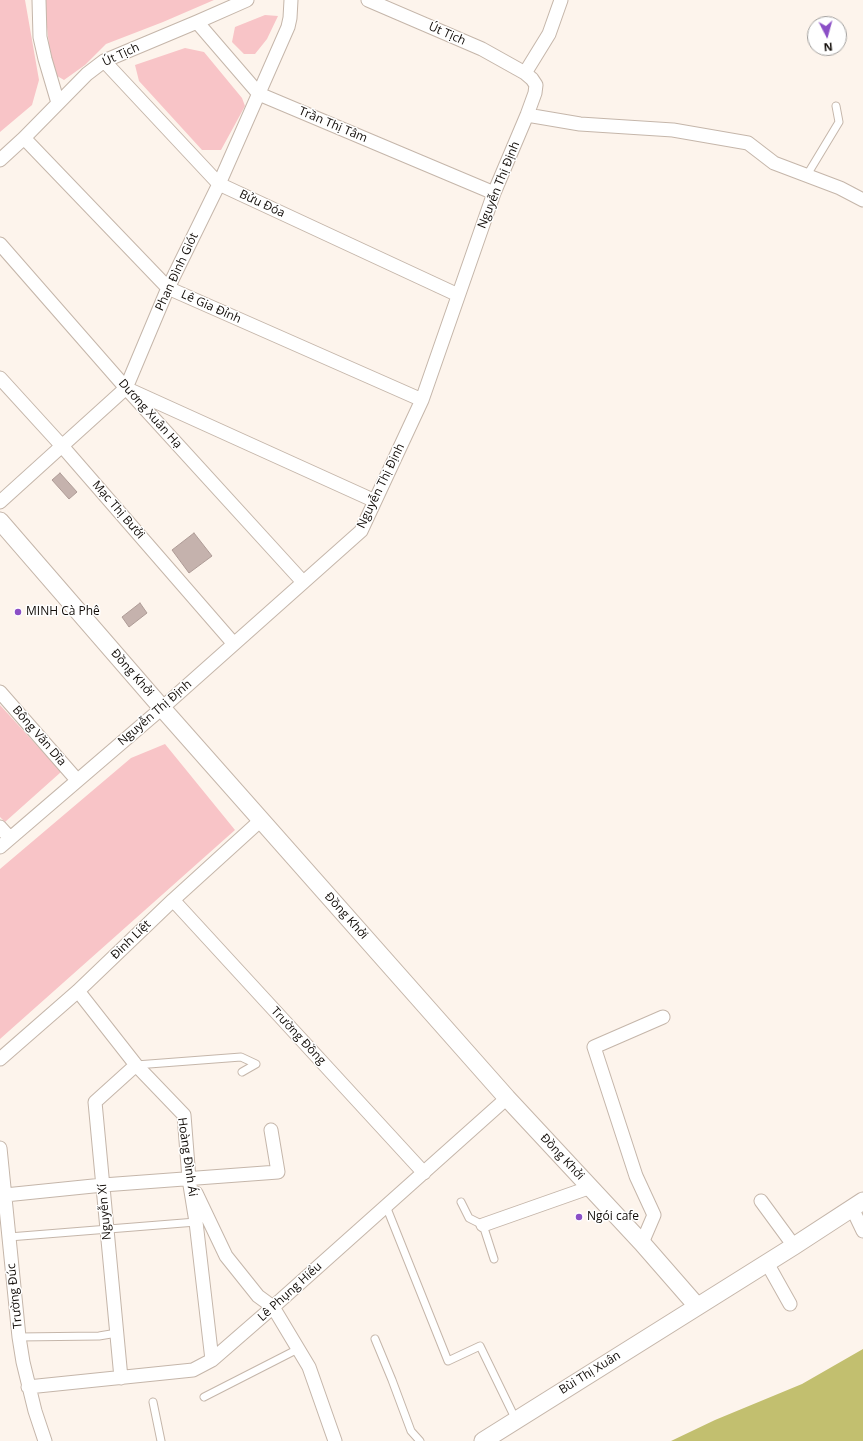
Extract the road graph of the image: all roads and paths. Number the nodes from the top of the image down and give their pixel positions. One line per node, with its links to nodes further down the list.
1 (39, 0): 10 (street)
2 (247, 0): 6 (street, Út Tịch)
3 (291, 0): 9 (street, Phan Đình Giót)
4 (368, 0): 8 (street, Út Tịch)
5 (560, 0): 8 (street)
6 (197, 22): 7 (street, Út Tịch); 9 (street, Trần Thị Tâm)
7 (104, 61): 10 (street, Út Tịch); 16 (street, Bửu Đóa)
8 (525, 73): 12 (street, Nguyễn Thị Định)
9 (259, 94): 16 (street, Phan Đình Giót); 17 (street, Trần Thị Tâm)
10 (58, 103): 13 (street, Út Tịch)
11 (836, 106): 15 (lane)
12 (527, 115): 15 (street); 17 (street, Nguyễn Thị Định)
13 (24, 138): 14 (street, Út Tịch); 20 (street, Lê Gia Đỉnh)
14 (0, 160)
15 (807, 175): 18 (street)
16 (219, 184): 20 (street, Phan Đình Giót); 21 (street, Bửu Đóa)
17 (494, 193): 21 (street, Nguyễn Thị Định)
18 (863, 200)
19 (0, 244): 23 (street, Dương Xuân Hạ)
20 (168, 288): 23 (street, Phan Đình Giót); 24 (street, Lê Gia Đỉnh)
21 (458, 295): 24 (street, Nguyễn Thị Định)
22 (0, 378): 25 (street, Mạc Thị Bưởi)
23 (126, 388): 25 (street, Phan Đình Giót); 26 (street); 29 (street, Dương Xuân Hạ)
24 (422, 400): 26 (street, Nguyễn Thị Định)
25 (62, 446): 27 (street, Phan Đình Giót); 30 (street, Mạc Thị Bưởi)
26 (375, 501): 29 (street, Nguyễn Thị Định)
27 (0, 502)
28 (0, 522): 32 (street, Đồng Khởi)
29 (303, 582): 30 (street, Nguyễn Thị Định)
30 (234, 644): 32 (street, Nguyễn Thị Định)
31 (0, 692): 33 (street, Bông Văn Dĩa)
32 (162, 708): 33 (street, Nguyễn Thị Định); 34 (street, Đồng Khởi)
33 (77, 780): 36 (street, Nguyễn Thị Định)
34 (261, 820): 38 (street, Đinh Liệt); 44 (street, Đồng Khởi)
35 (0, 827): 36 (street)
36 (10, 838): 37 (street, Nguyễn Thị Định)
37 (0, 847)
38 (173, 900): 39 (street, Đinh Liệt); 47 (street, Trường Đồng)
39 (78, 992): 41 (street, Đinh Liệt); 42 (street, Hoàng Đình Ái)
40 (663, 1017): 61 (street)
41 (0, 1059)
42 (136, 1065): 43 (lane); 48 (street, Hoàng Đình Ái); 49 (street, Nguyễn Xí)
43 (242, 1072)
44 (507, 1098): 47 (street, Lê Phụng Hiểu); 50 (street, Đồng Khởi)
45 (271, 1130): 48 (street)
46 (0, 1148): 51 (street, Trường Đúc)
47 (424, 1173): 55 (street, Lê Phụng Hiểu)
48 (189, 1179): 49 (street); 56 (street, Hoàng Đình Ái); 67 (street)
49 (103, 1185): 51 (street); 58 (street, Nguyễn Xí)
50 (591, 1188): 57 (street); 61 (street, Đồng Khởi)
51 (5, 1195): 60 (street, Trường Đúc)
52 (761, 1201): 62 (street)
53 (461, 1202): 57 (lane)
54 (857, 1205): 59 (street); 62 (street, Bùi Thị Xuân)
55 (386, 1206): 67 (street, Lê Phụng Hiểu); 77 (lane)
56 (196, 1222): 58 (lane); 72 (street, Hoàng Đình Ái)
57 (483, 1225): 63 (lane)
58 (107, 1229): 60 (lane); 68 (street, Nguyễn Xí)
59 (863, 1231)
60 (9, 1237): 69 (street, Trường Đúc)
61 (642, 1243): 66 (street, Đồng Khởi)
62 (794, 1246): 64 (street, Bùi Thị Xuân)
63 (494, 1259)
64 (767, 1263): 65 (street); 66 (street, Bùi Thị Xuân)
65 (790, 1304)
66 (697, 1306): 77 (street, Bùi Thị Xuân)
67 (273, 1307): 71 (street); 72 (street, Lê Phụng Hiểu)
68 (117, 1332): 69 (lane); 73 (street, Nguyễn Xí)
69 (19, 1338): 74 (street, Trường Đúc)
70 (375, 1339): 81 (lane)
71 (298, 1349): 75 (lane); 80 (street)
72 (212, 1360): 73 (street, Lê Phụng Hiểu)
73 (121, 1378): 74 (street, Lê Phụng Hiểu)
74 (28, 1387): 78 (street, Trường Đúc)
75 (204, 1398)
76 (153, 1402): 79 (lane)
77 (516, 1420): 82 (street, Bùi Thị Xuân)
78 (45, 1441)
79 (161, 1441)
80 (335, 1441)
81 (420, 1441)
82 (483, 1441)

